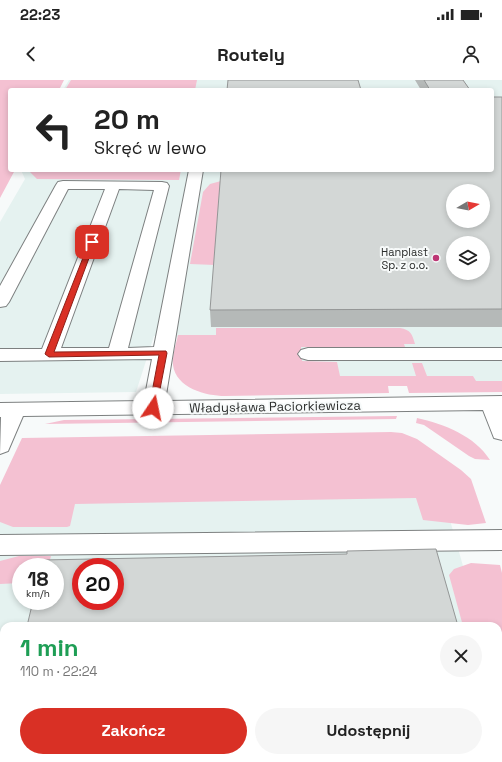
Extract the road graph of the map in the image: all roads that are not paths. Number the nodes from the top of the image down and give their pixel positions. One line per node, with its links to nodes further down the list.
1 (196, 172): 4 (street)
2 (114, 185): 3 (street); 5 (street); 6 (street)
3 (0, 302)
4 (163, 353): 6 (street); 11 (street)
5 (49, 354): 6 (street); 9 (street)
6 (117, 354)
7 (308, 354): 8 (street)
8 (502, 354)
9 (0, 355)
10 (496, 403): 11 (street, Władysława Paciorkiewicza); 13 (street)
11 (153, 408): 12 (street, Władysława Paciorkiewicza)
12 (8, 410): 14 (street)
13 (502, 433)
14 (0, 446)
15 (502, 540): 16 (street)
16 (0, 545)

